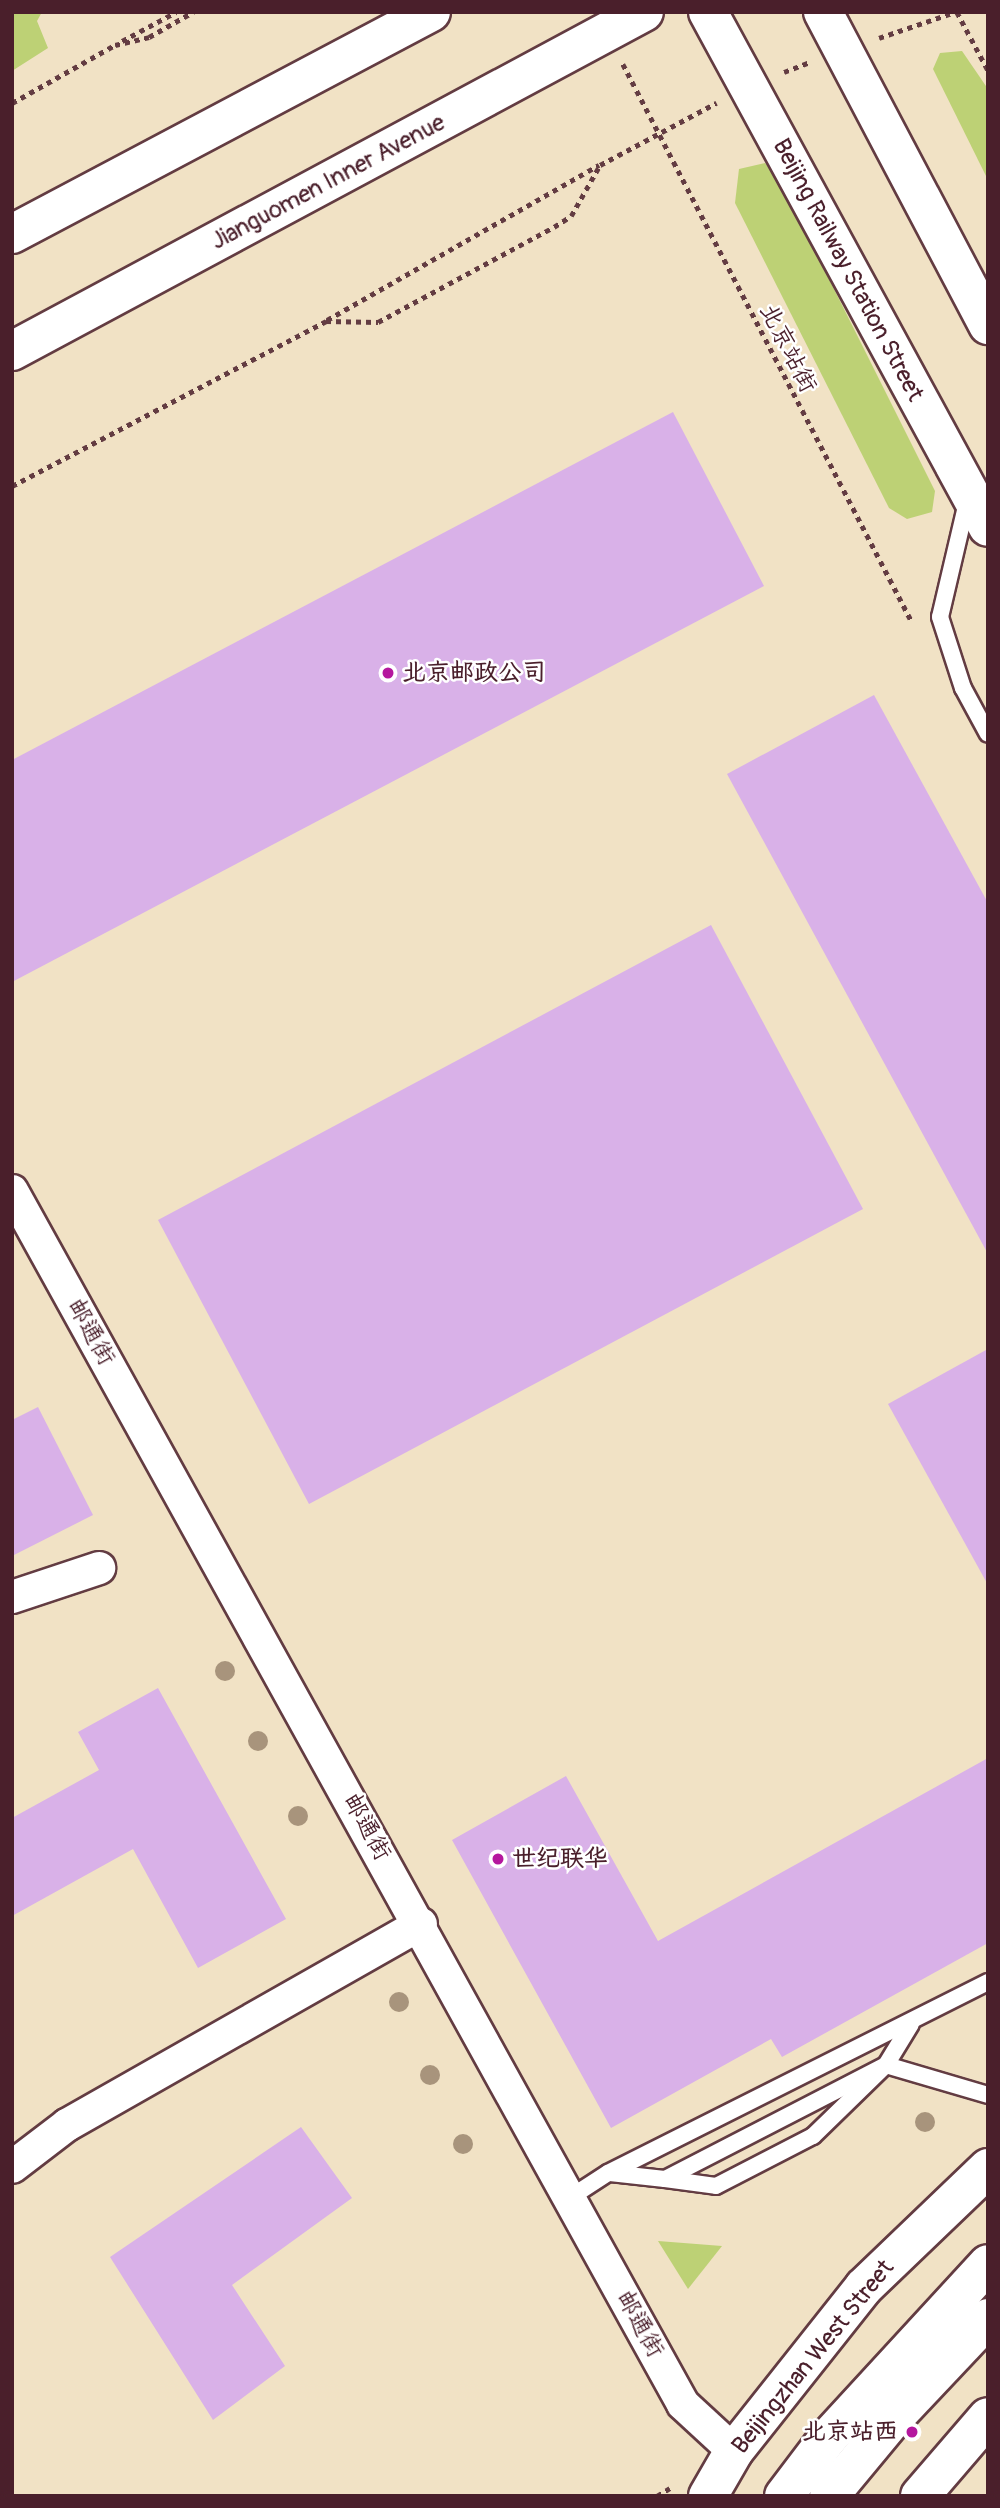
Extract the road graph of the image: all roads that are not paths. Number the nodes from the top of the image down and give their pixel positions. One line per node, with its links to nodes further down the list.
1 (431, 12): 5 (main road)
2 (644, 12): 7 (main road, Jianguomen Inner Avenue)
3 (708, 12): 8 (main road, Beijing Railway Station Street)
4 (823, 12): 6 (main road)
5 (12, 234)
6 (988, 325)
7 (12, 351)
8 (969, 493): 9 (main road, Beijing Railway Station Street); 10 (lane)
9 (988, 527)
10 (988, 734)
11 (12, 1191): 14 (street, 邮通街)
12 (99, 1567): 13 (street)
13 (12, 1597)
14 (421, 1924): 19 (street); 23 (street, 邮通街)
15 (988, 1982): 16 (lane)
16 (913, 2022): 17 (lane); 21 (lane)
17 (886, 2065): 18 (lane); 22 (lane); 22 (lane)
18 (988, 2095)
19 (12, 2167)
20 (988, 2168): 27 (main road, Beijingzhan West Street)
21 (608, 2173): 22 (lane); 23 (lane)
22 (665, 2179)
23 (570, 2197): 27 (street, 邮通街)
24 (988, 2264): 29 (main road)
25 (988, 2318): 30 (main road)
26 (988, 2417): 31 (main road)
27 (734, 2451): 28 (main road, Beijingzhan West Street)
28 (708, 2496)
29 (785, 2496)
30 (829, 2496)
31 (920, 2496)

